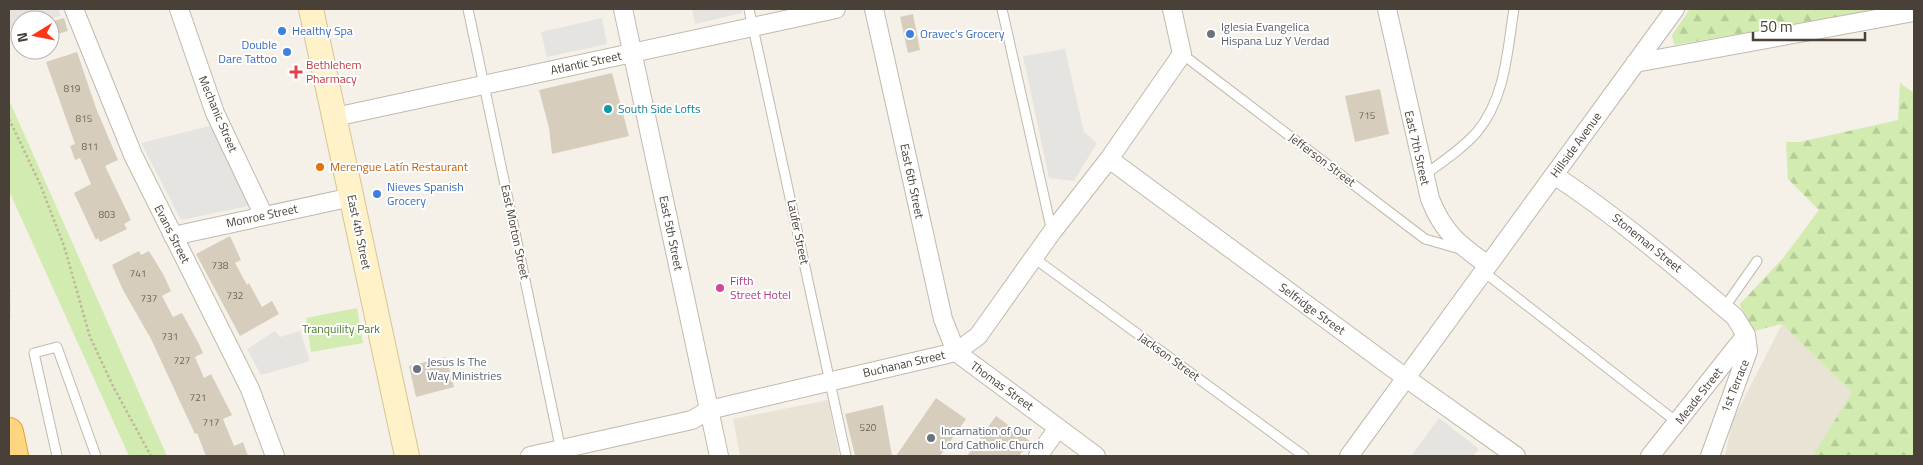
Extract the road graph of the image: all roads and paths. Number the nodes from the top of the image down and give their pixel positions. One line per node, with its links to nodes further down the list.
1 (74, 9): 28 (street, Evans Street)
2 (179, 9): 26 (street, Mechanic Street)
3 (312, 9): 20 (main road, East 4th Street)
4 (468, 9): 19 (lane, East Morton Street)
5 (623, 9): 16 (street, East 5th Street)
6 (749, 9): 15 (lane, Laufer Street)
7 (836, 9): 15 (street, Atlantic Street)
8 (874, 9): 37 (street, East 6th Street)
9 (1002, 9): 27 (lane)
10 (1172, 9): 17 (street)
11 (1387, 9): 24 (street, East 7th Street)
12 (1514, 9): 24 (lane)
13 (1675, 9): 18 (street, Hillside Avenue)
14 (1914, 12): 18 (street)
15 (753, 27): 16 (street, Atlantic Street); 39 (lane, Laufer Street)
16 (632, 53): 19 (street, Atlantic Street); 40 (street, East 5th Street)
17 (1182, 54): 22 (street, Buchanan Street); 29 (lane, Jefferson Street)
18 (1635, 63): 23 (street, Hillside Avenue)
19 (485, 85): 20 (street, Atlantic Street); 44 (lane, East Morton Street)
20 (335, 117): 25 (main road, East 4th Street)
21 (9, 119): 48 (path)
22 (1109, 159): 27 (street, Buchanan Street); 38 (street, Selfridge Street)
23 (1554, 175): 32 (street, Hillside Avenue); 34 (street, Stoneman Street)
24 (1423, 176): 29 (street, East 7th Street)
25 (352, 197): 26 (street, Monroe Street); 50 (main road, East 4th Street)
26 (264, 216): 28 (street, Monroe Street)
27 (1052, 232): 30 (street, Buchanan Street)
28 (173, 236): 49 (street, Evans Street)
29 (1468, 251): 32 (street, East 7th Street)
30 (1034, 258): 37 (street, Buchanan Street); 56 (lane, Jackson Street)
31 (1757, 261): 34 (lane)
32 (1486, 268): 38 (street, Hillside Avenue); 41 (lane)
33 (9, 289): 35 (path)
34 (1730, 312): 36 (street)
35 (9, 319)
36 (1746, 335): 41 (street, Meade Street); 60 (street, 1st Terrace)
37 (956, 352): 39 (street, Buchanan Street); 42 (street, Thomas Street)
38 (1406, 378): 57 (street, Hillside Avenue); 58 (street, Selfridge Street)
39 (831, 382): 40 (street, Buchanan Street); 53 (lane, Laufer Street)
40 (709, 410): 44 (street, Buchanan Street); 52 (street, East 5th Street)
41 (1678, 423): 59 (street, Meade Street)
42 (1058, 428): 54 (street); 55 (street, Thomas Street)
43 (9, 432): 45 (highway)
44 (561, 453): 51 (street, Buchanan Street)
45 (14, 456)
46 (57, 456): 47 (lane)
47 (96, 456)
48 (151, 456)
49 (275, 456)
50 (407, 456)
51 (530, 456)
52 (719, 456)
53 (846, 456)
54 (1038, 456)
55 (1096, 456)
56 (1304, 456)
57 (1349, 456)
58 (1516, 456)
59 (1650, 456)
60 (1710, 456)

